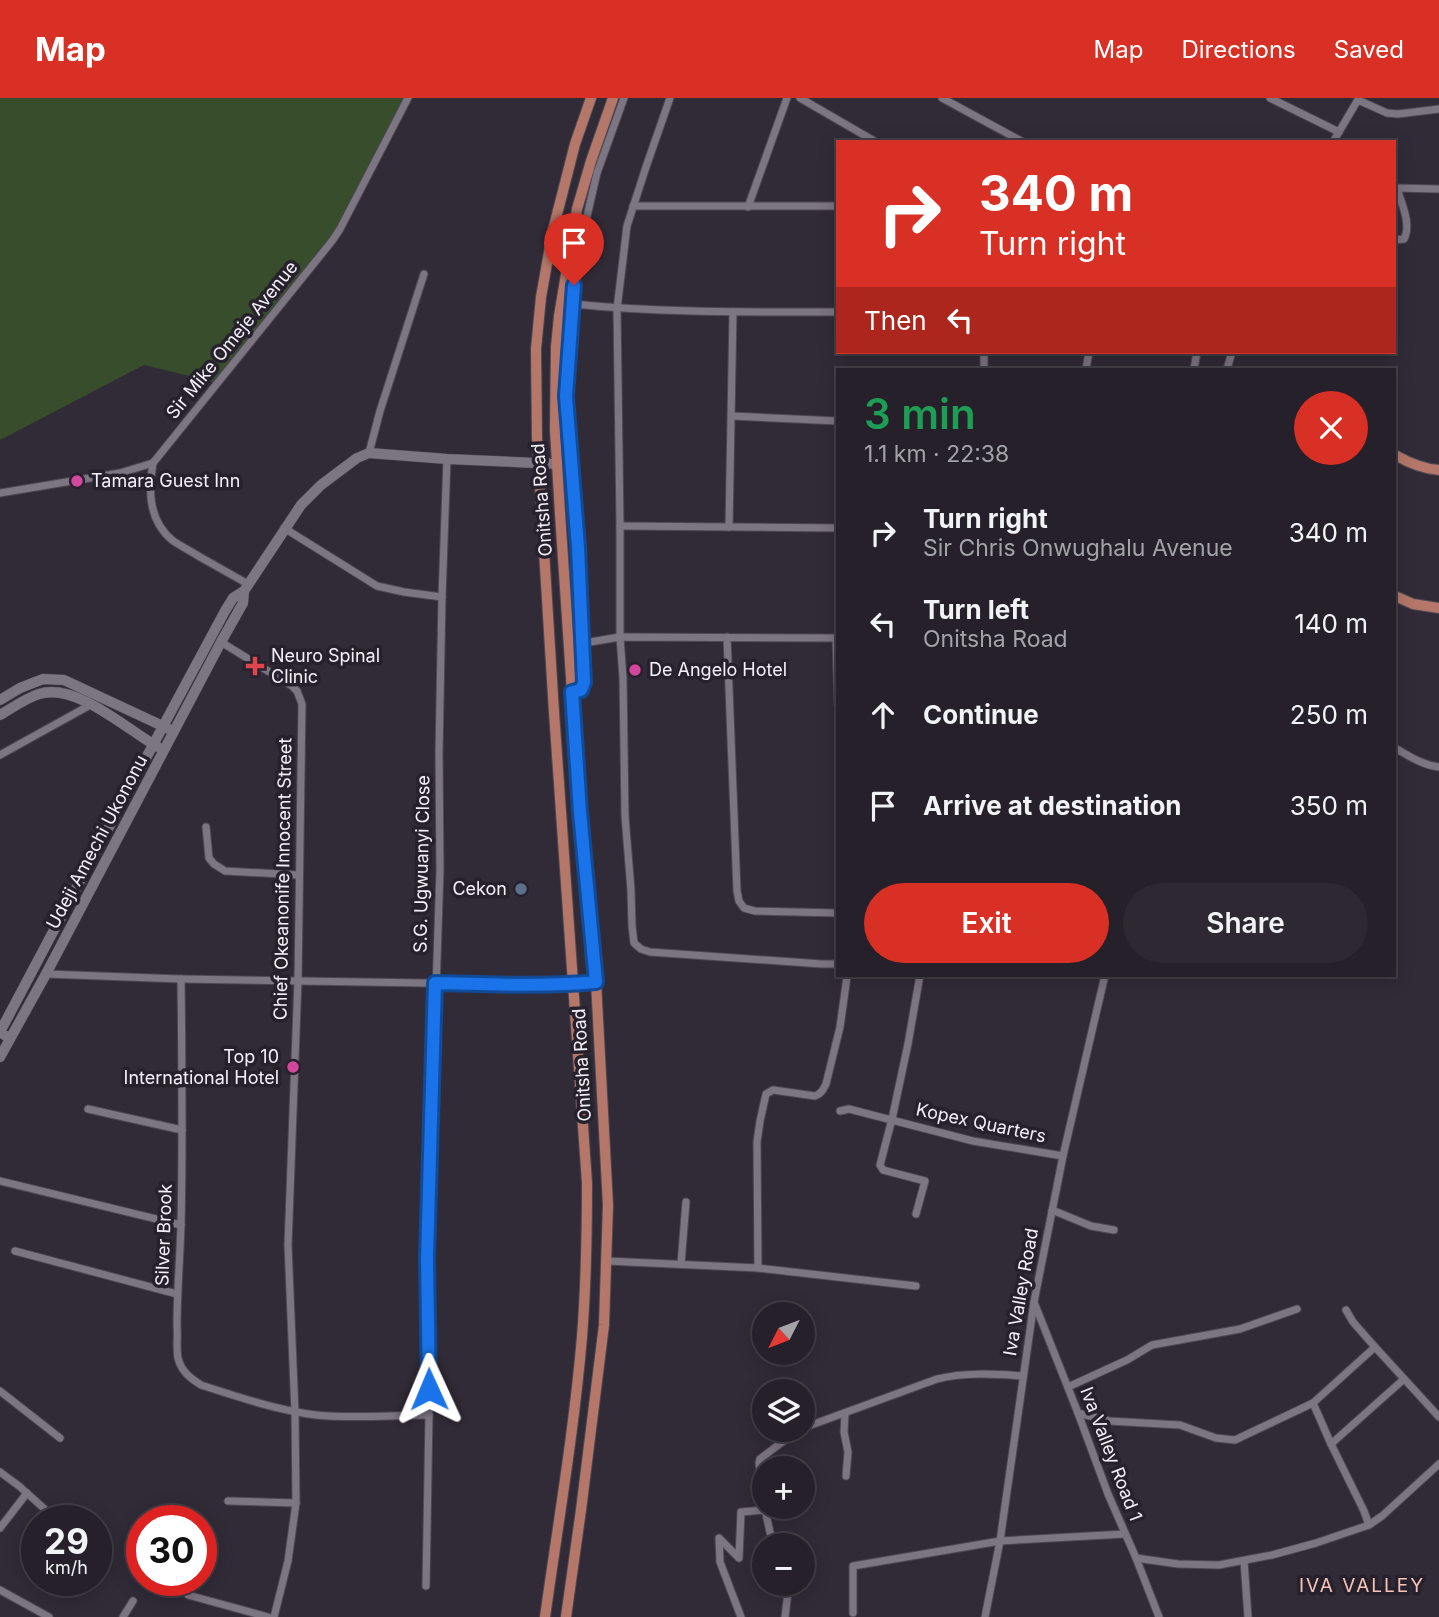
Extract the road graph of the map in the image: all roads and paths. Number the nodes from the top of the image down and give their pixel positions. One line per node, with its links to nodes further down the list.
1 (408, 98): 33 (street, Sir Mike Omeje Avenue)
2 (592, 98): 32 (main road, Onitsha Road)
3 (613, 98): 34 (main road, Onitsha Road)
4 (624, 98): 23 (street)
5 (670, 98): 18 (street)
6 (787, 98): 20 (street)
7 (800, 98): 13 (street)
8 (942, 98): 14 (street)
9 (1271, 98): 12 (street)
10 (1358, 99): 11 (street); 12 (street)
11 (1439, 109)
12 (1339, 132): 15 (street)
13 (873, 140)
14 (1019, 140)
15 (1334, 140)
16 (1396, 188): 17 (street); 21 (street)
17 (1439, 189)
18 (634, 206): 20 (street); 24 (street)
19 (836, 206): 20 (street)
20 (748, 207)
21 (1396, 240)
22 (424, 274): 29 (street)
23 (573, 304): 24 (street); 49 (street)
24 (617, 309): 25 (street); 37 (street)
25 (733, 312): 26 (street); 27 (street)
26 (836, 312)
27 (732, 416): 28 (street); 38 (street)
28 (836, 421)
29 (369, 453): 31 (main road); 39 (main road)
30 (1396, 456): 35 (main road)
31 (447, 459): 32 (main road); 43 (street, S.G. Ugwuanyi Close)
32 (539, 462): 34 (main road); 71 (main road, Onitsha Road)
33 (153, 463): 36 (street); 41 (street)
34 (557, 464): 50 (main road, Onitsha Road)
35 (1439, 470)
36 (0, 493)
37 (620, 526): 38 (street); 45 (street)
38 (729, 527): 40 (street)
39 (284, 528): 41 (main road); 43 (street)
40 (836, 528)
41 (246, 587): 48 (main road, Udeji Amechi Ukononu); 54 (main road)
42 (1396, 596): 44 (main road)
43 (442, 597): 70 (street, S.G. Ugwuanyi Close)
44 (1439, 608)
45 (620, 637): 46 (street); 49 (street); 62 (street)
46 (727, 637): 47 (street); 61 (street)
47 (836, 638)
48 (221, 642): 54 (main road, Udeji Amechi Ukononu); 60 (street, Chief Okeanonife Innocent Street)
49 (584, 643): 50 (street)
50 (572, 692): 69 (main road, Onitsha Road)
51 (0, 700): 54 (main road)
52 (92, 704): 53 (main road); 55 (main road); 57 (street)
53 (0, 715)
54 (169, 729): 55 (main road, Udeji Amechi Ukononu)
55 (159, 747): 63 (main road, Udeji Amechi Ukononu); 72 (main road, Udeji Amechi Ukononu)
56 (1396, 749): 58 (street)
57 (0, 755)
58 (1439, 766)
59 (206, 827): 60 (street)
60 (298, 876): 68 (street, Chief Okeanonife Innocent Street)
61 (836, 913)
62 (836, 964)
63 (46, 974): 67 (street); 72 (main road, Udeji Amechi Ukononu)
64 (847, 977): 88 (street)
65 (920, 977): 76 (street, Kopex Quarters)
66 (1105, 977): 78 (street, Iva Valley Road)
67 (181, 979): 68 (street); 77 (street, Silver Brook)
68 (298, 980): 70 (street); 100 (street, Chief Okeanonife Innocent Street)
69 (596, 982): 71 (street); 86 (main road, Onitsha Road)
70 (435, 983): 71 (street); 103 (street, S.G. Ugwuanyi Close)
71 (573, 984): 134 (main road, Onitsha Road)
72 (5, 1035): 73 (main road, Udeji Amechi Ukononu)
73 (0, 1057)
74 (88, 1109): 77 (street)
75 (840, 1111): 76 (street, Kopex Quarters)
76 (892, 1119): 78 (street, Kopex Quarters); 82 (street, Kopex Quarters)
77 (182, 1130): 83 (street, Silver Brook)
78 (1063, 1156): 81 (street, Iva Valley Road)
79 (0, 1181): 83 (street)
80 (686, 1202): 87 (street)
81 (1052, 1210): 84 (street); 91 (street, Iva Valley Road)
82 (916, 1213)
83 (181, 1225): 90 (street, Silver Brook)
84 (1114, 1230)
85 (15, 1251): 90 (street)
86 (607, 1261): 87 (street); 135 (main road, Onitsha Road)
87 (681, 1264): 88 (street)
88 (758, 1268): 89 (street)
89 (916, 1286)
90 (177, 1294): 100 (street, Silver Brook)
91 (1034, 1302): 95 (street, Iva Valley Road); 97 (street, Iva Valley Road 1)
92 (1297, 1310): 97 (street)
93 (1346, 1310): 94 (street)
94 (1375, 1347): 96 (street); 99 (street)
95 (1023, 1376): 102 (street); 121 (street, Iva Valley Road)
96 (1404, 1379): 104 (street); 108 (street)
97 (1068, 1387): 101 (street, Iva Valley Road 1)
98 (0, 1391): 106 (street)
99 (1314, 1403): 101 (street); 108 (street)
100 (295, 1412): 103 (street); 115 (street, Chief Okeanonife Innocent Street)
101 (1079, 1413): 120 (street, Iva Valley Road 1)
102 (845, 1414): 105 (street); 112 (street)
103 (429, 1415): 124 (street, S.G. Ugwuanyi Close)
104 (1439, 1417)
105 (815, 1424)
106 (60, 1438)
107 (782, 1442): 109 (street)
108 (1331, 1444): 118 (street)
109 (764, 1456)
110 (1439, 1464): 118 (street)
111 (0, 1472): 113 (street)
112 (846, 1476)
113 (27, 1493): 116 (street); 119 (street)
114 (228, 1501): 115 (street)
115 (296, 1503): 133 (street, Chief Okeanonife Innocent Street)
116 (40, 1505)
117 (752, 1510): 136 (street)
118 (1369, 1525): 123 (street)
119 (0, 1528)
120 (1125, 1534): 121 (street); 122 (street, Iva Valley Road 1)
121 (1000, 1541): 129 (street); 138 (street, Iva Valley Road)
122 (1136, 1558): 123 (street); 139 (street, Iva Valley Road 1)
123 (1244, 1561): 140 (street)
124 (426, 1586)
125 (0, 1590): 130 (street)
126 (192, 1596): 132 (street)
127 (788, 1596): 137 (street)
128 (133, 1601): 131 (street)
129 (853, 1613)
130 (49, 1617)
131 (123, 1617)
132 (268, 1617)
133 (274, 1617)
134 (545, 1617)
135 (566, 1617)
136 (741, 1617)
137 (785, 1617)
138 (985, 1617)
139 (1158, 1617)
140 (1248, 1617)

